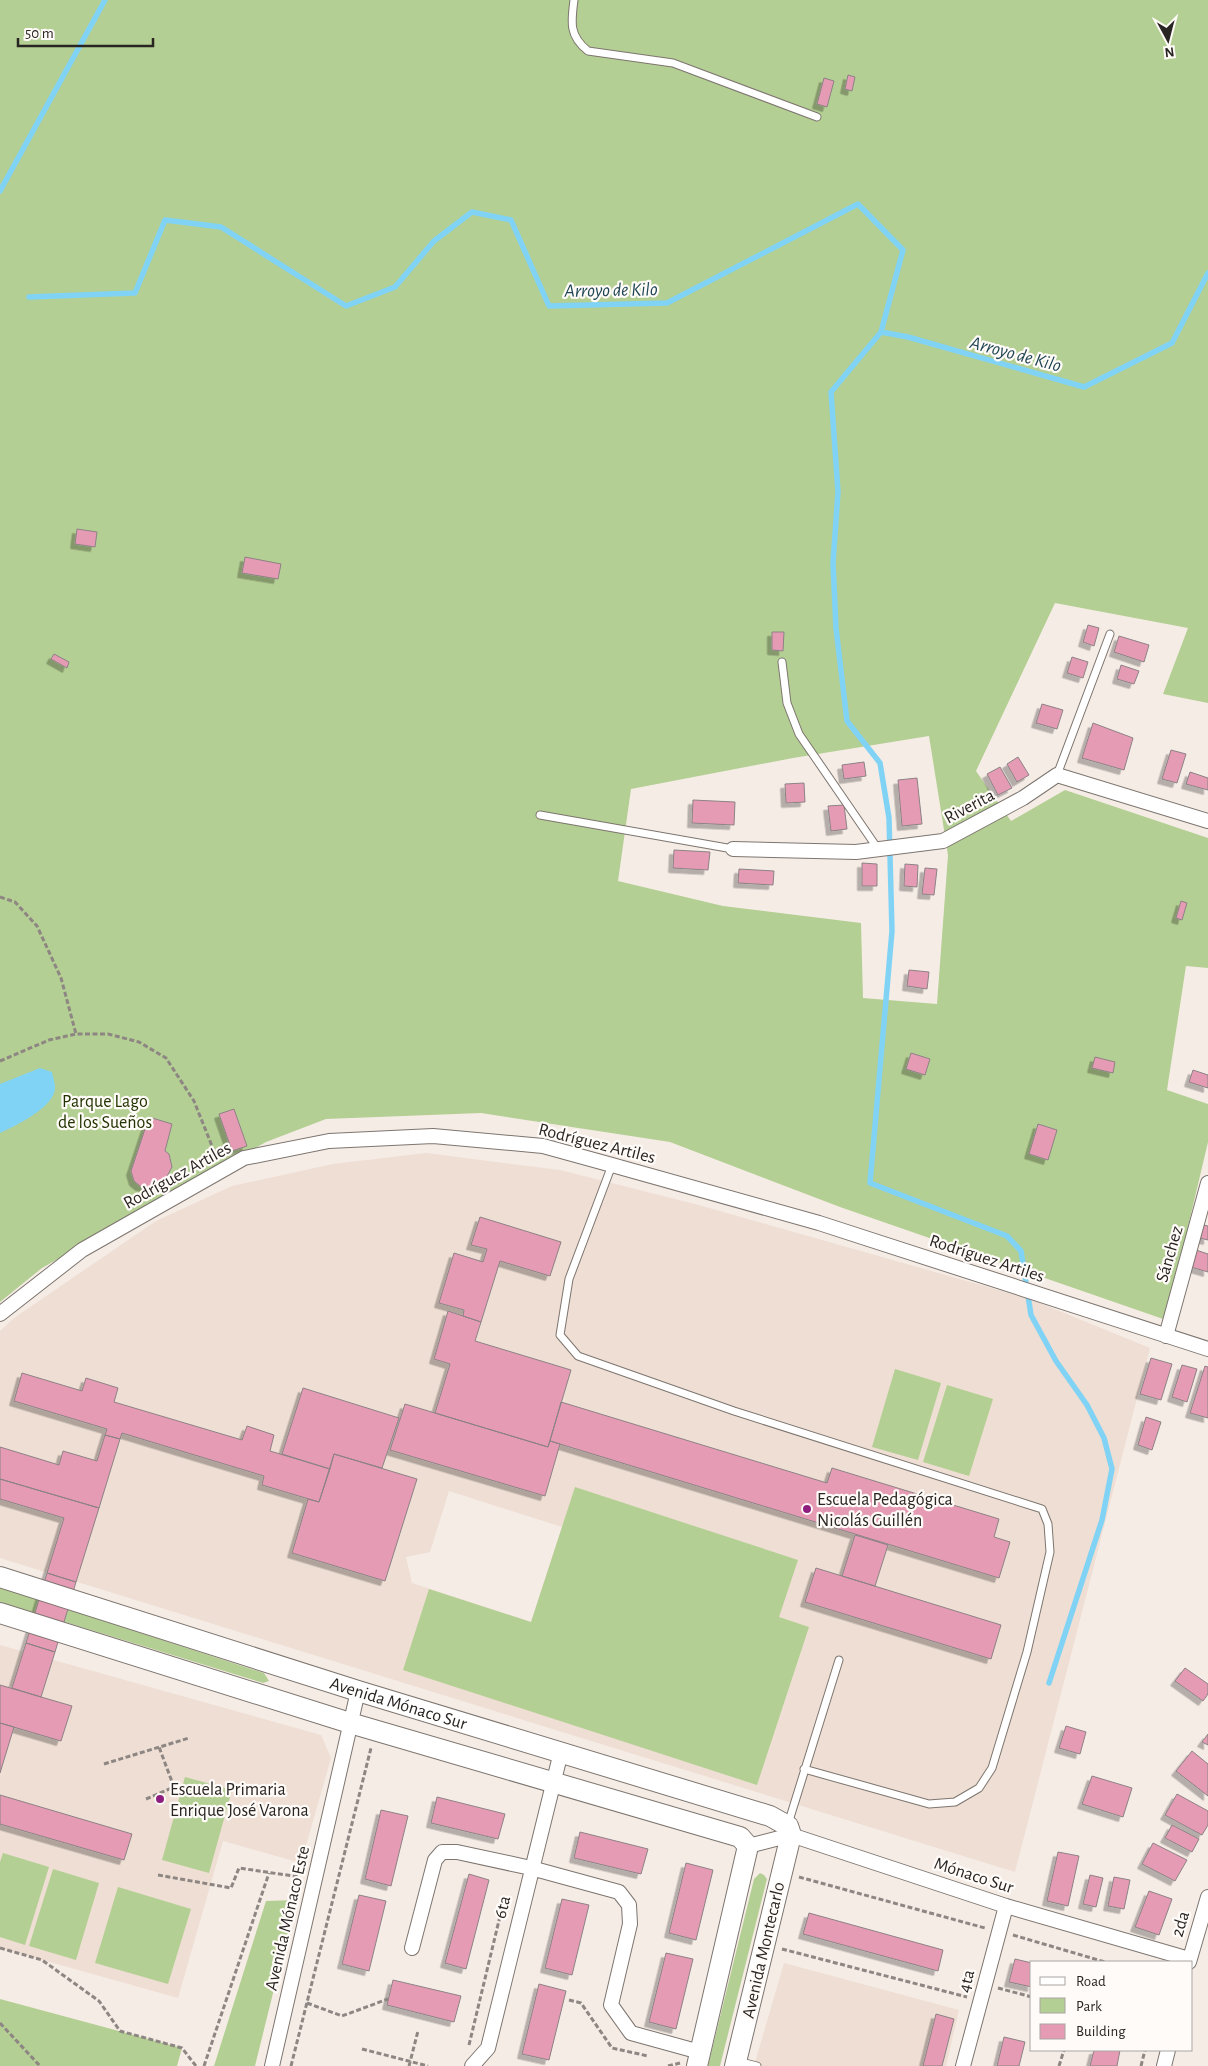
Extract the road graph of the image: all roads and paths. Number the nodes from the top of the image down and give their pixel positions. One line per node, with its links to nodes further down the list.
1 (574, 0): 2 (lane)
2 (817, 117)
3 (1110, 634): 5 (lane)
4 (782, 662): 9 (lane)
5 (1057, 775): 7 (street); 9 (street, Riverita)
6 (540, 815): 8 (lane)
7 (1208, 821)
8 (733, 849): 9 (street, Riverita)
9 (878, 849)
10 (0, 897): 11 (path)
11 (76, 1034): 12 (path); 14 (path)
12 (0, 1061)
13 (612, 1165): 14 (street, Rodríguez Artiles); 17 (street, Rodríguez Artiles); 29 (lane)
14 (222, 1170): 16 (street, Rodríguez Artiles)
15 (1208, 1183): 17 (street, Sánchez)
16 (0, 1314)
17 (1166, 1336): 18 (street, Rodríguez Artiles)
18 (1208, 1349)
19 (0, 1576): 22 (main road, Avenida Mónaco Sur)
20 (0, 1613): 23 (main road, Avenida Mónaco Sur)
21 (839, 1660): 29 (lane)
22 (358, 1691): 23 (street, Avenida Mónaco Este); 27 (main road, Avenida Mónaco Sur)
23 (350, 1722): 30 (main road, Avenida Mónaco Sur); 37 (street, Avenida Mónaco Este)
24 (189, 1738): 26 (path)
25 (372, 1745): 53 (path)
26 (159, 1747): 28 (path); 31 (path)
27 (561, 1752): 30 (street, 6ta); 32 (main road, Avenida Mónaco Sur)
28 (104, 1764)
29 (804, 1769): 32 (lane)
30 (554, 1782): 33 (main road, Avenida Mónaco Sur); 34 (street, 6ta)
31 (146, 1799)
32 (789, 1830): 33 (street); 40 (street, Mónaco Sur); 62 (main road, Avenida Montecarlo)
33 (748, 1846): 61 (main road)
34 (531, 1868): 41 (street, 6ta); 45 (street); 61 (street)
35 (269, 1873): 36 (path); 37 (path); 66 (path)
36 (158, 1875)
37 (315, 1880): 67 (street, Avenida Mónaco Este)
38 (796, 1884): 43 (path)
39 (1208, 1897): 42 (street, 2da)
40 (1006, 1906): 43 (street, 4ta); 48 (street, Mónaco Sur)
41 (520, 1913): 56 (path); 70 (street, 6ta)
42 (1203, 1930): 48 (street, 2da)
43 (998, 1931): 47 (path); 49 (street, 4ta)
44 (0, 1948): 65 (path)
45 (412, 1948)
46 (779, 1948): 52 (path)
47 (1102, 1961)
48 (1189, 1961)
49 (984, 1984): 50 (path); 52 (street, 4ta)
50 (1030, 1996)
51 (388, 1999): 53 (path)
52 (980, 2000): 73 (street, 4ta)
53 (306, 2003): 68 (path)
54 (0, 2023): 64 (path)
55 (418, 2031): 63 (path)
56 (469, 2047)
57 (362, 2049): 63 (path)
58 (1064, 2051): 74 (path)
59 (1145, 2051): 75 (path)
60 (1168, 2051): 76 (street)
61 (692, 2060): 71 (path)
62 (736, 2063): 72 (lane)
63 (410, 2064): 69 (path)
64 (40, 2066)
65 (196, 2066)
66 (204, 2066)
67 (272, 2066)
68 (291, 2066)
69 (428, 2066)
70 (472, 2066)
71 (668, 2066)
72 (757, 2066)
73 (963, 2066)
74 (1059, 2066)
75 (1141, 2066)
76 (1164, 2066)

